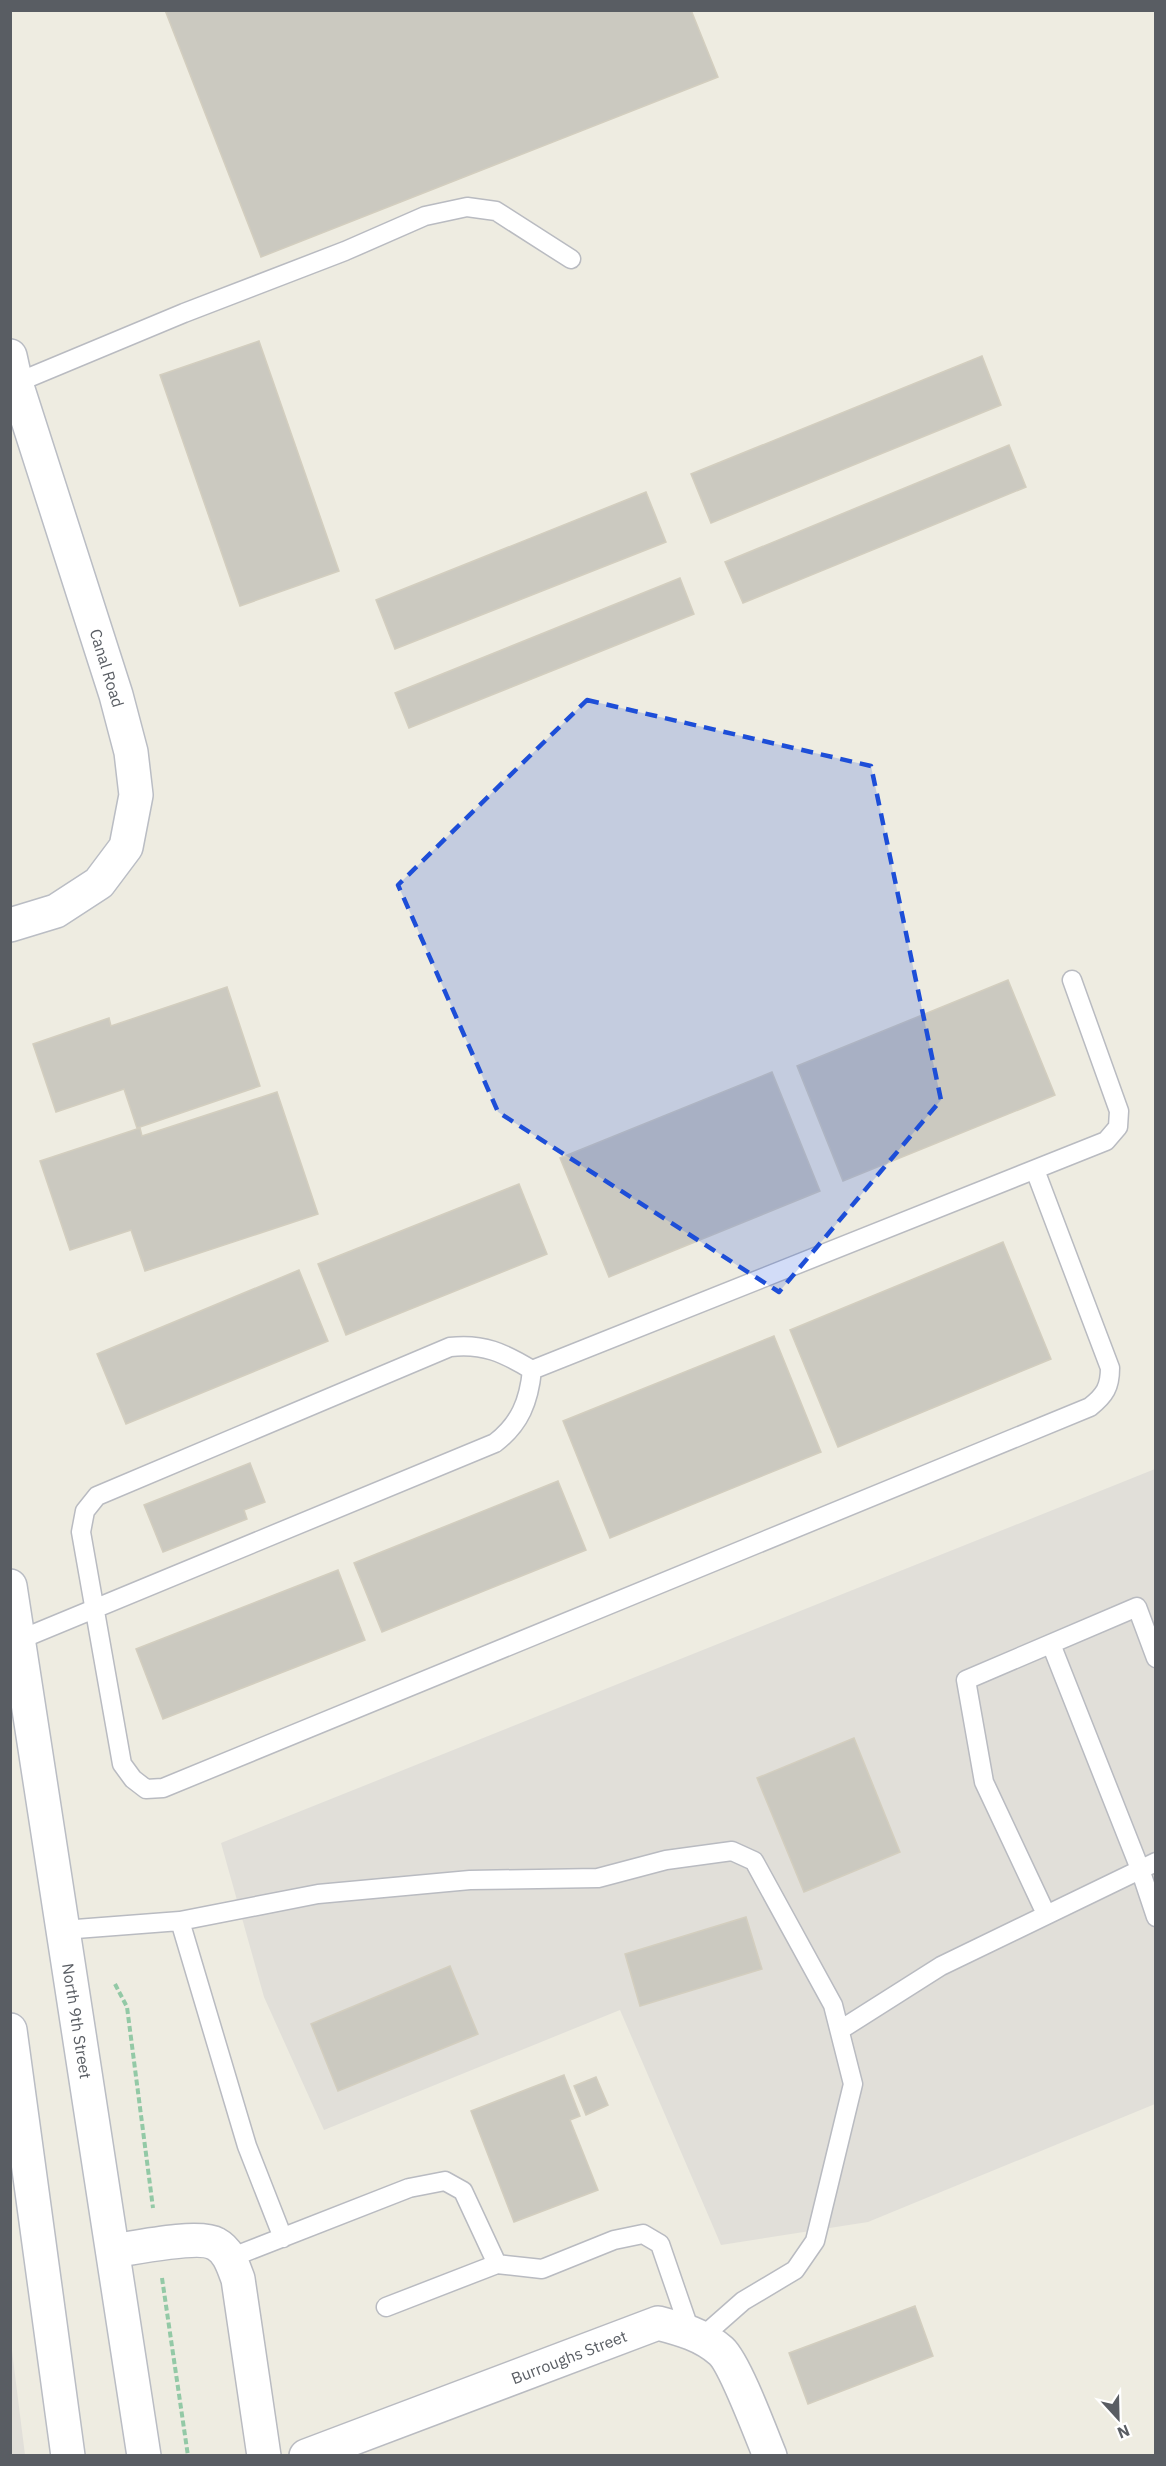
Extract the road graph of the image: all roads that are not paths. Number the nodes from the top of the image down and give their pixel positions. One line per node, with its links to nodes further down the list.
1 (571, 260): 2 (lane)
2 (14, 369): 3 (main road, Canal Road)
3 (10, 925)
4 (1072, 980): 5 (lane)
5 (1035, 1170): 6 (lane); 8 (lane)
6 (532, 1370): 8 (lane); 8 (lane)
7 (10, 1586): 9 (main road, North 9th Street)
8 (92, 1609): 9 (lane)
9 (19, 1640): 16 (main road, North 9th Street)
10 (1051, 1644): 11 (lane); 12 (lane); 13 (lane)
11 (1155, 1658)
12 (1148, 1865): 13 (lane); 14 (lane)
13 (1046, 1914): 18 (lane)
14 (1155, 1917)
15 (180, 1921): 16 (lane); 18 (lane); 19 (lane)
16 (63, 1930): 20 (main road, North 9th Street)
17 (10, 2030): 25 (main road)
18 (840, 2030): 24 (lane)
19 (283, 2238): 21 (lane); 22 (lane)
20 (113, 2251): 21 (main road); 26 (main road, North 9th Street)
21 (230, 2258): 27 (main road)
22 (497, 2264): 23 (lane); 24 (lane)
23 (386, 2307)
24 (696, 2334): 28 (main road, Burroughs Street); 29 (main road, Burroughs Street)
25 (68, 2456)
26 (144, 2456)
27 (264, 2456)
28 (306, 2456)
29 (770, 2456)

